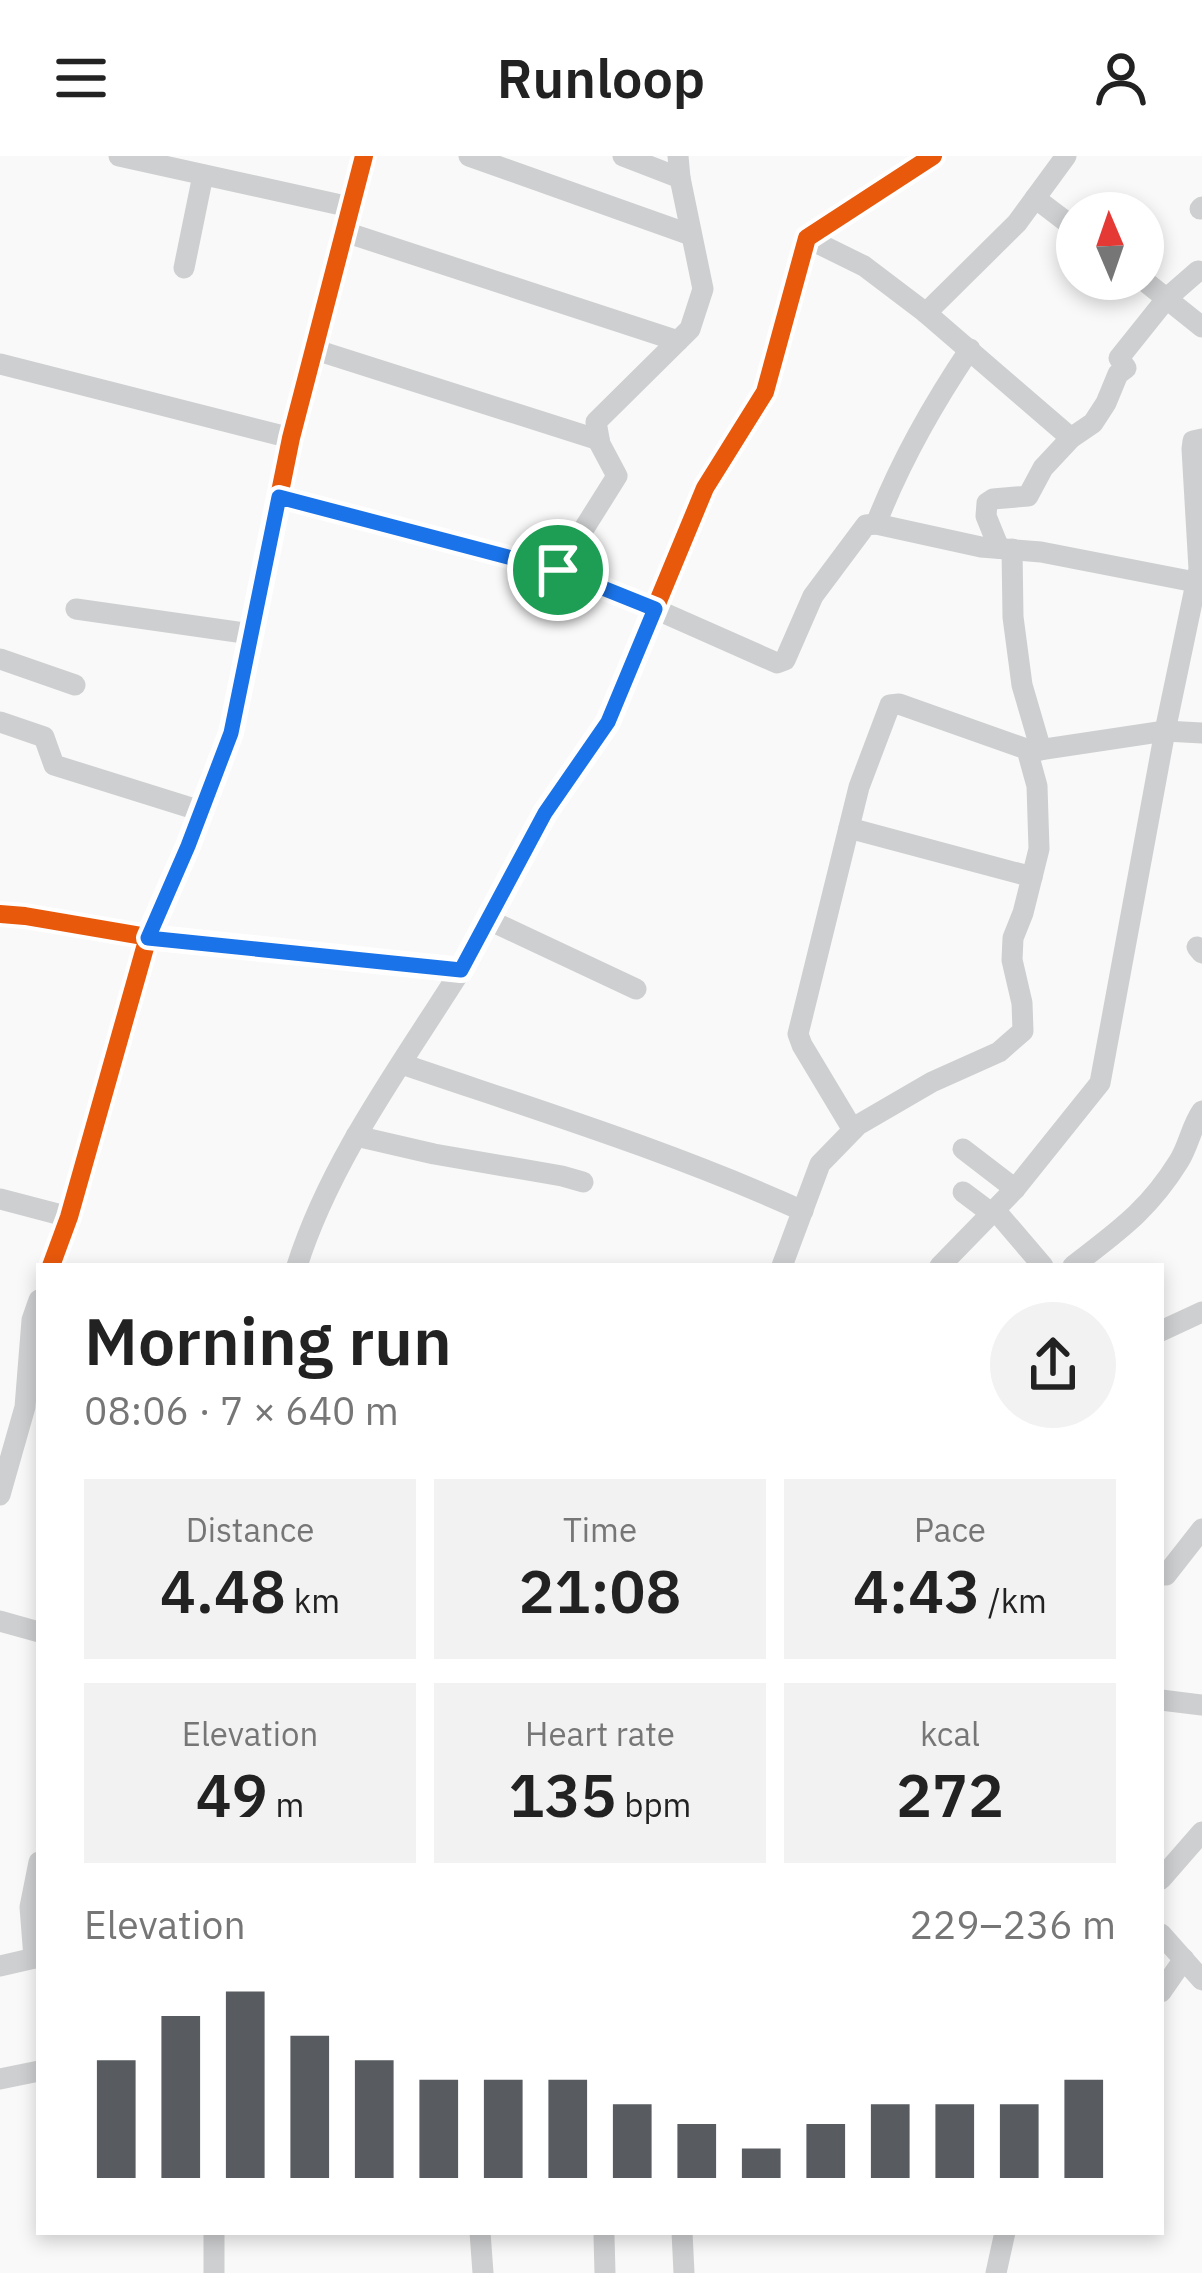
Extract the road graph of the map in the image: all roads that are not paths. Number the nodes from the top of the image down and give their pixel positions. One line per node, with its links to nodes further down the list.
1 (119, 156): 9 (street)
2 (364, 156): 11 (street)
3 (623, 156): 8 (street)
4 (933, 156): 7 (street)
5 (1066, 156): 10 (street)
6 (482, 158): 14 (street)
7 (898, 166): 15 (street)
8 (679, 167): 14 (street)
9 (203, 175): 11 (street); 16 (street)
10 (1035, 199): 12 (street); 20 (street)
11 (350, 207): 13 (street)
12 (1056, 214)
13 (345, 232): 22 (street); 24 (street)
14 (691, 235): 22 (street)
15 (807, 238): 20 (street); 36 (street)
16 (184, 268)
17 (1198, 272): 19 (street)
18 (1164, 296): 19 (street)
19 (1167, 298): 21 (street); 27 (street)
20 (926, 313): 23 (street)
21 (1202, 327)
22 (678, 341): 29 (street)
23 (970, 349): 27 (street); 31 (street)
24 (316, 350): 26 (street); 29 (street)
25 (0, 364): 26 (street)
26 (291, 438): 30 (street)
27 (1071, 438): 32 (street)
28 (1202, 439): 34 (street)
29 (598, 440): 33 (street)
30 (279, 497): 33 (street); 37 (street)
31 (876, 524): 32 (street); 36 (street)
32 (1005, 549): 34 (street); 43 (street)
33 (558, 570): 36 (street)
34 (1199, 573): 41 (street)
35 (76, 609): 37 (street)
36 (655, 609): 48 (street)
37 (251, 634): 44 (street)
38 (0, 659): 39 (street)
39 (75, 685)
40 (0, 722): 44 (street)
41 (1165, 731): 42 (street); 43 (street); 58 (street)
42 (1202, 733)
43 (1036, 751): 45 (street); 46 (street)
44 (201, 811): 49 (street)
45 (848, 828): 46 (street); 54 (street)
46 (1032, 878): 54 (street)
47 (0, 914): 49 (street)
48 (489, 920): 50 (street); 51 (street)
49 (148, 938): 50 (street); 63 (street)
50 (461, 970): 52 (street)
51 (637, 989)
52 (402, 1064): 55 (street); 61 (street)
53 (1202, 1111): 69 (street)
54 (853, 1130): 61 (street)
55 (356, 1136): 57 (street); 65 (street)
56 (963, 1149): 58 (street)
57 (583, 1182)
58 (1015, 1190): 62 (street)
59 (963, 1192): 62 (street)
60 (0, 1198): 63 (street)
61 (803, 1211): 66 (street)
62 (993, 1212): 67 (street); 68 (street)
63 (68, 1217): 64 (street)
64 (52, 1263)
65 (298, 1263)
66 (783, 1263)
67 (943, 1263)
68 (1040, 1263)
69 (1077, 1263)
70 (36, 1309): 73 (street)
71 (1202, 1312): 72 (street)
72 (1164, 1330)
73 (0, 1495)
74 (1202, 1529): 75 (street)
75 (1164, 1575)
76 (0, 1621): 77 (street)
77 (36, 1631)
78 (1164, 1700): 79 (street)
79 (1202, 1706)
80 (1202, 1832): 81 (street)
81 (1164, 1876)
82 (36, 1877): 84 (street)
83 (1164, 1939): 85 (street)
84 (36, 1958): 86 (street)
85 (1184, 1959): 87 (street); 88 (street)
86 (0, 1966)
87 (1202, 1980)
88 (1164, 1988)
89 (36, 2072): 90 (street)
90 (0, 2079)
91 (214, 2235): 96 (street)
92 (480, 2235): 97 (street)
93 (682, 2235): 99 (street)
94 (1004, 2235): 100 (street)
95 (604, 2236): 98 (street)
96 (214, 2273)
97 (483, 2273)
98 (605, 2273)
99 (684, 2273)
100 (996, 2273)

